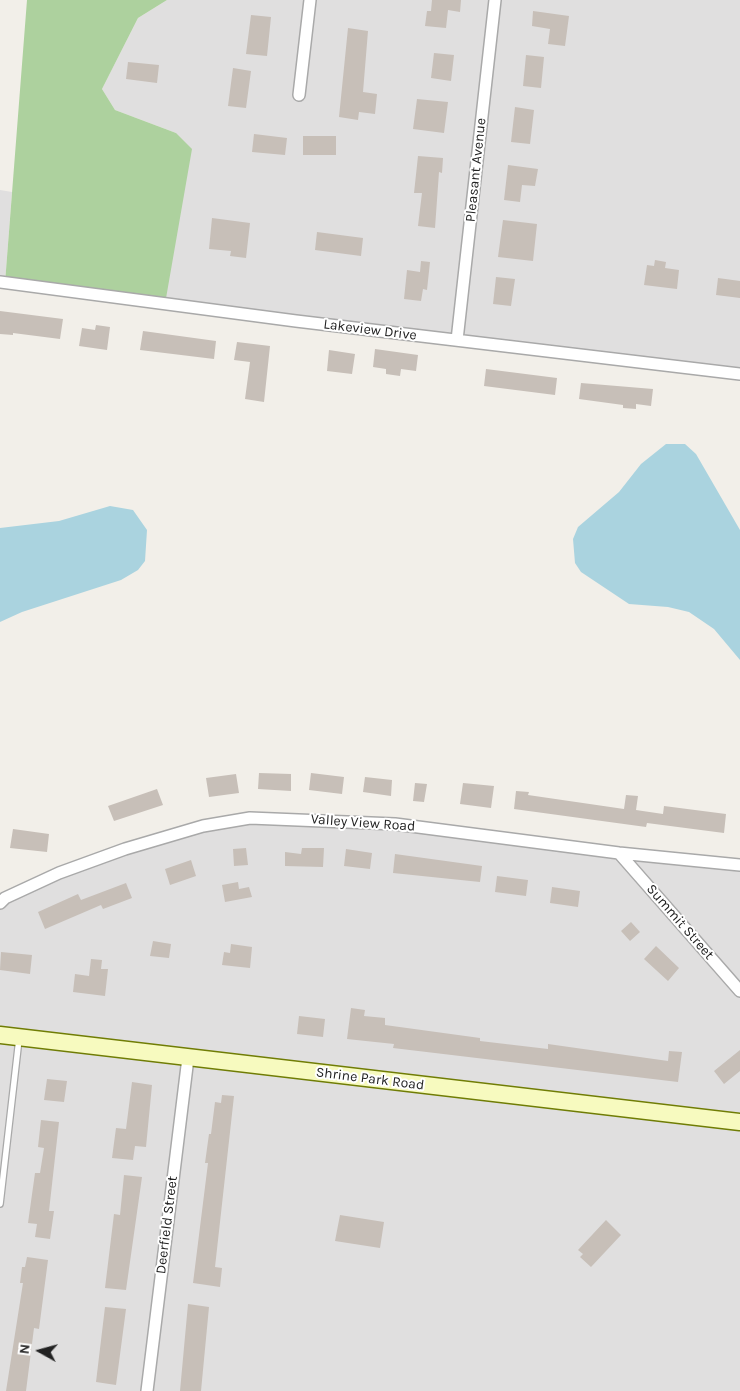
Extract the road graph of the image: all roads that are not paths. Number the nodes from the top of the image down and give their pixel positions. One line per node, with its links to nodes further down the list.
1 (310, 0): 3 (street)
2 (495, 0): 5 (street, Pleasant Avenue)
3 (299, 95)
4 (0, 282): 5 (street, Lakeview Drive)
5 (457, 340): 6 (street, Lakeview Drive)
6 (740, 374)
7 (619, 853): 8 (street, Valley View Road); 9 (street, Valley View Road); 10 (street, Summit Street)
8 (740, 865)
9 (0, 903)
10 (740, 992)
11 (0, 1034): 12 (street, Shrine Park Road)
12 (19, 1037): 13 (street, Shrine Park Road); 15 (lane)
13 (188, 1058): 14 (street, Shrine Park Road); 16 (street, Deerfield Street)
14 (740, 1122)
15 (0, 1204)
16 (147, 1391)

